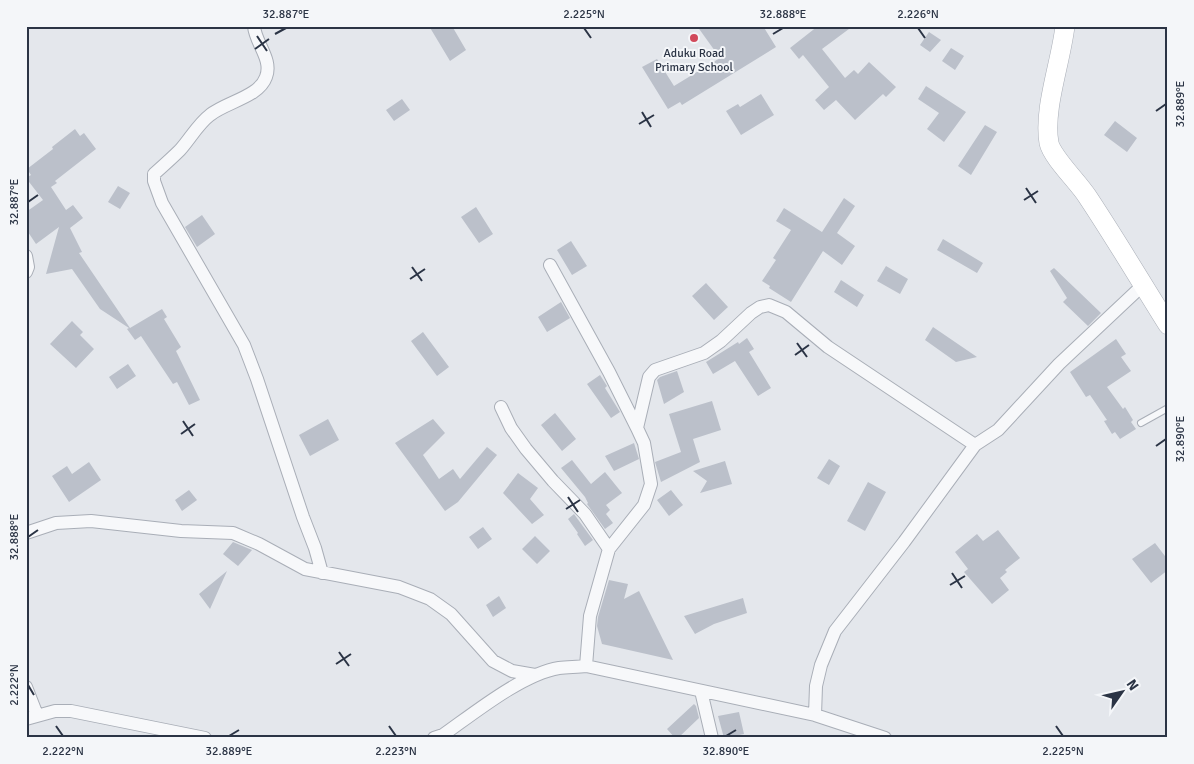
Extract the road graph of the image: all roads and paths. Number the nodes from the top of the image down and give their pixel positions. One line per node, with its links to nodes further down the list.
1 (254, 26): 15 (street)
2 (1065, 26): 6 (street)
3 (26, 256): 5 (street)
4 (550, 265): 11 (street)
5 (26, 272)
6 (1143, 285): 7 (street); 12 (street)
7 (1168, 325)
8 (501, 407): 14 (street)
9 (1168, 408): 10 (lane)
10 (1141, 423)
11 (637, 428): 12 (street); 14 (street)
12 (975, 445): 20 (street)
13 (26, 533): 15 (street)
14 (609, 549): 16 (street)
15 (322, 573): 17 (street)
16 (586, 666): 17 (street); 19 (street)
17 (535, 675): 22 (street)
18 (26, 687): 21 (street)
19 (701, 691): 20 (street); 24 (street)
20 (815, 715): 25 (street)
21 (32, 717): 23 (street)
22 (440, 737)
23 (204, 738)
24 (712, 738)
25 (885, 738)

